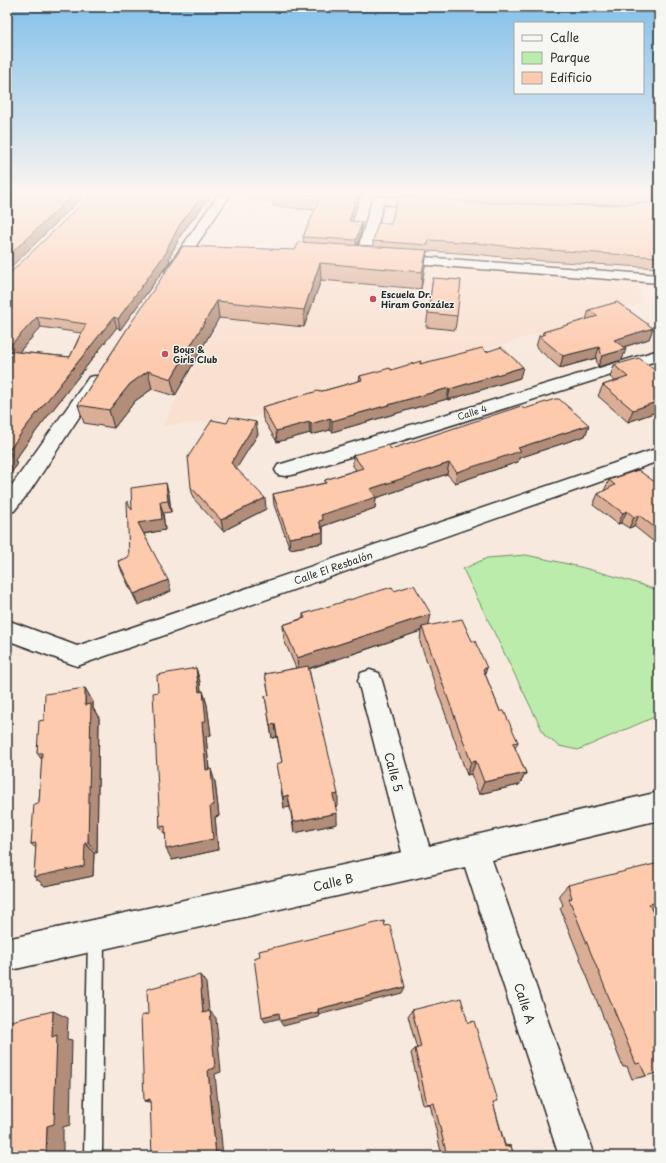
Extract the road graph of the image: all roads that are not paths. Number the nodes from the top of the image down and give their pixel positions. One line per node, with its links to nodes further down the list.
1 (193, 249): 6 (street)
2 (365, 249): 4 (street)
3 (347, 255): 4 (street)
4 (363, 256): 5 (street)
5 (658, 282)
6 (161, 286)
7 (659, 355): 10 (street, Calle 4)
8 (103, 370): 11 (street)
9 (655, 460): 12 (street, Calle El Resbalón)
10 (285, 470)
11 (7, 506)
12 (7, 630)
13 (370, 681): 16 (street, Calle 5)
14 (659, 806): 15 (street, Calle B)
15 (474, 850): 16 (street, Calle B); 20 (street, Calle A)
16 (419, 862): 17 (street, Calle B)
17 (96, 935): 18 (street, Calle B); 19 (lane)
18 (7, 955)
19 (93, 1156)
20 (577, 1156)

